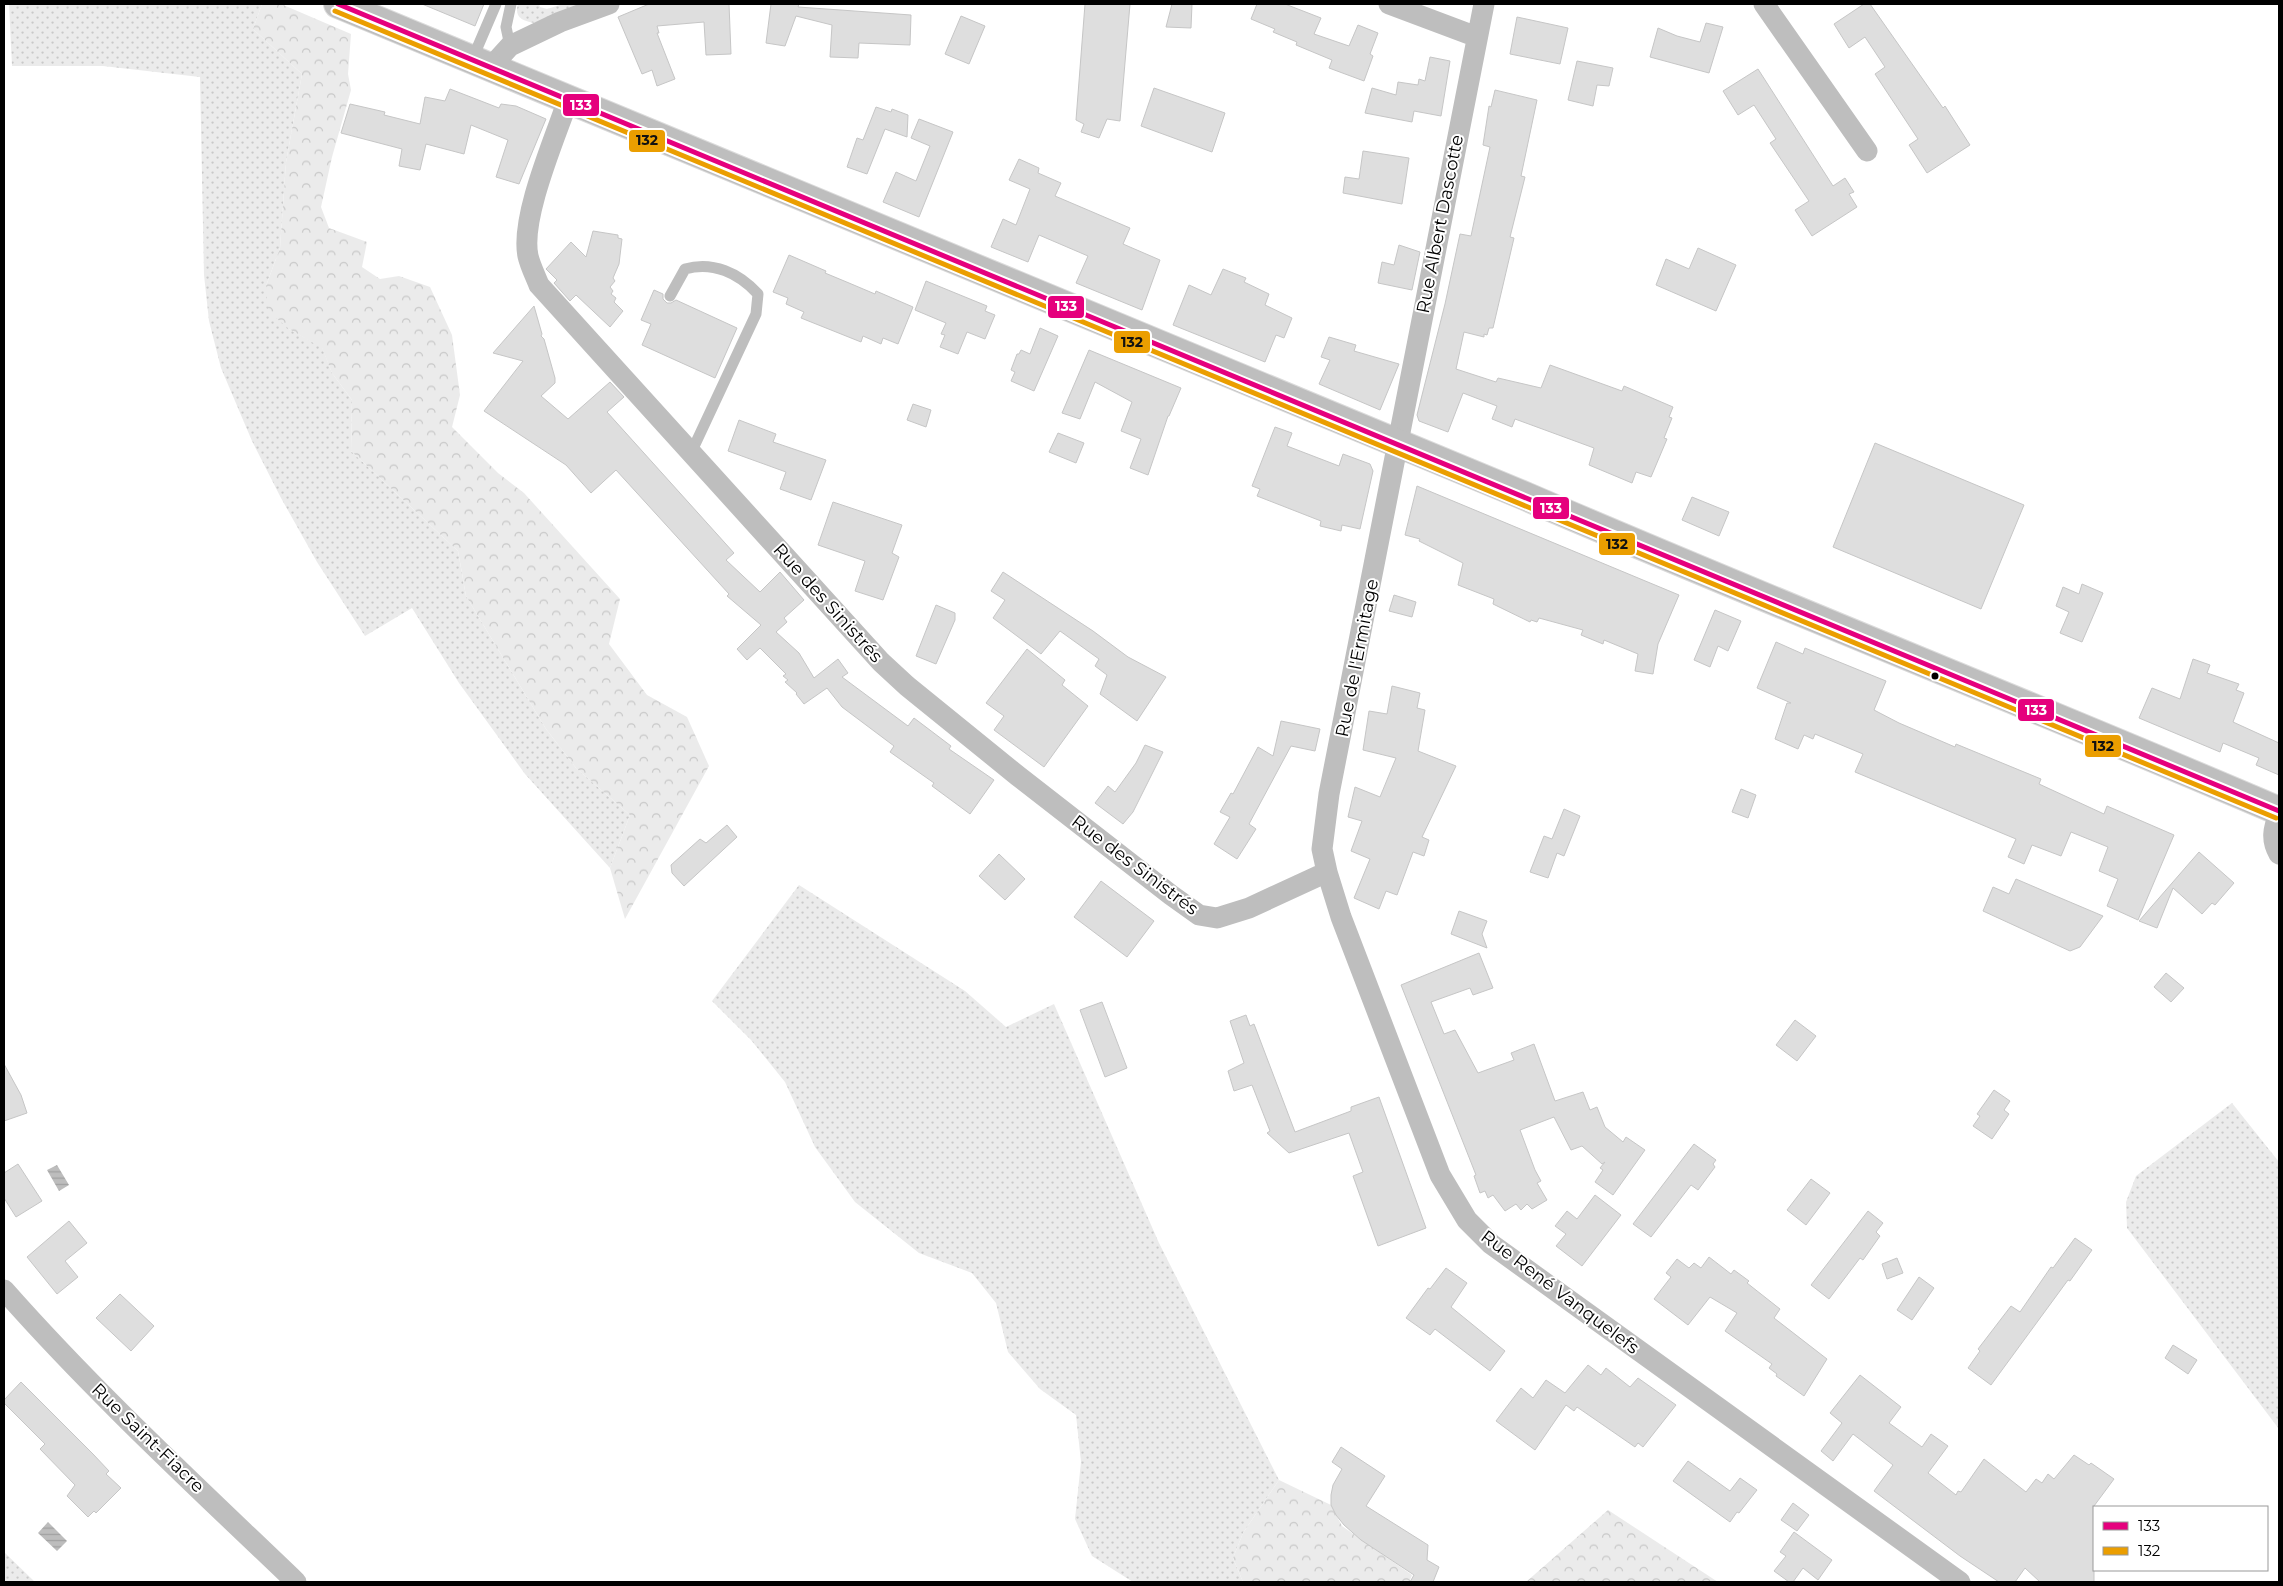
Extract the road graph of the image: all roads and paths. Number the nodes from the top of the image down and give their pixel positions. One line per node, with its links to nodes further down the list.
1 (338, 4): 10 (main road)
2 (496, 4): 10 (lane)
3 (511, 4): 9 (lane)
4 (609, 4): 9 (street)
5 (1389, 4): 8 (street)
6 (1484, 4): 8 (street, Rue Albert Dascotte)
7 (1764, 4): 12 (street)
8 (1477, 37): 14 (street, Rue Albert Dascotte)
9 (510, 46): 10 (street)
10 (481, 64): 11 (main road)
11 (568, 100): 14 (main road); 15 (street, Rue des Sinistrés)
12 (1867, 150)
13 (670, 296): 15 (lane)
14 (1398, 444): 16 (main road); 19 (street, Rue de l'Ermitage)
15 (691, 453): 19 (street, Rue des Sinistrés)
16 (2279, 811)
17 (2279, 815): 18 (street)
18 (2279, 854)
19 (1327, 872): 22 (street, Rue René Vanquelefs)
20 (4, 1290): 21 (street, Rue Saint-Fiacre)
21 (296, 1582)
22 (1960, 1582)

